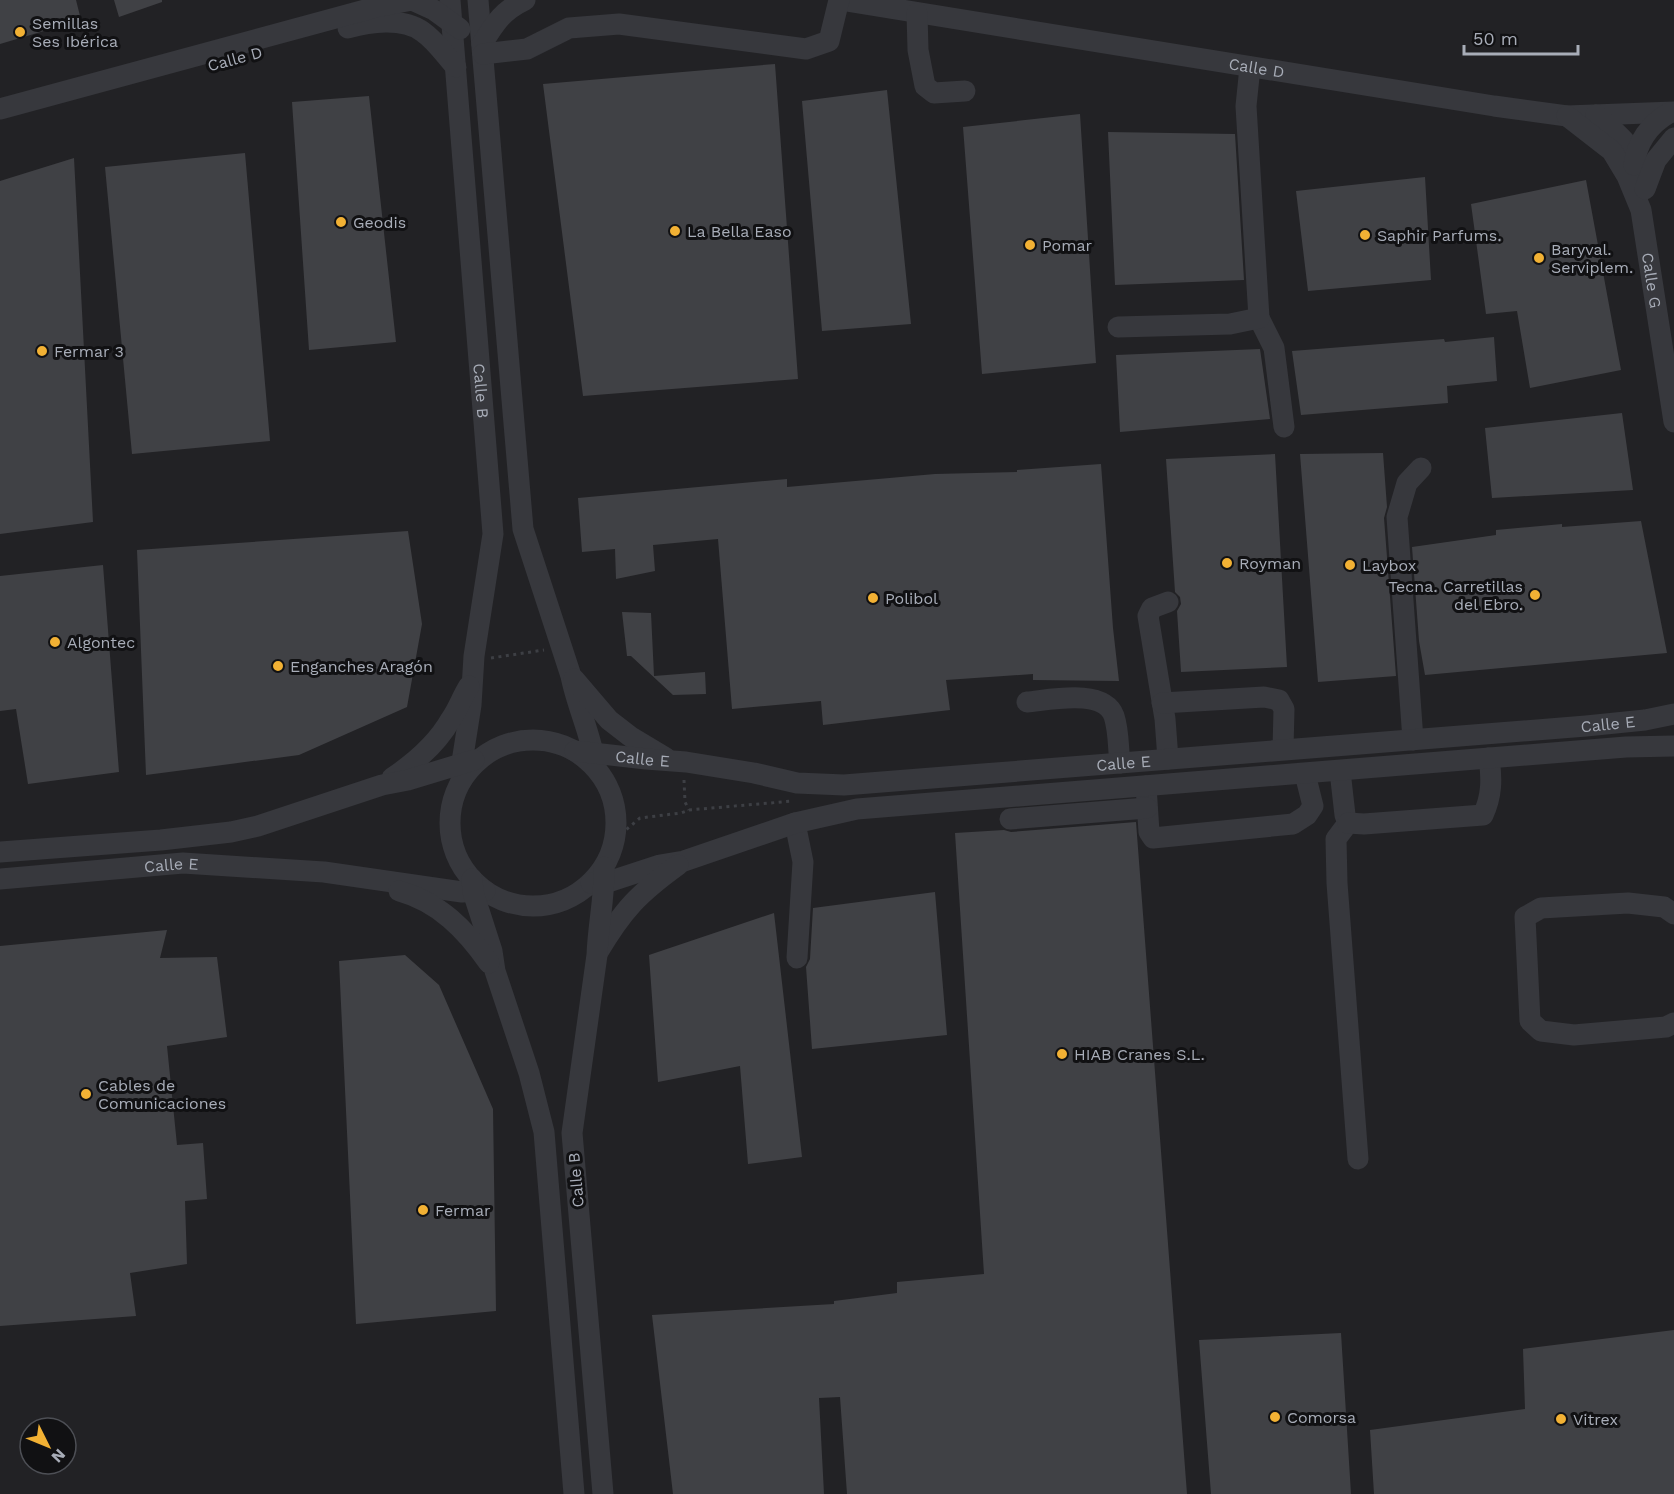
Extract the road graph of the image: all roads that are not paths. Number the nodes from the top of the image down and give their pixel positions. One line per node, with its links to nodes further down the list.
1 (450, 0): 8 (street, Calle B)
2 (478, 0): 9 (street, Calle B)
3 (525, 0): 9 (street)
4 (839, 0): 7 (street, Calle D); 9 (street)
5 (423, 1): 6 (street, Calle D); 8 (street)
6 (379, 10): 10 (street, Calle D); 13 (street, Calle D); 17 (street, Calle D)
7 (917, 13): 11 (street, Calle D); 12 (street)
8 (452, 22): 10 (street, Calle B); 20 (street)
9 (482, 49): 20 (street, Calle B)
10 (456, 67): 29 (street, Calle B)
11 (1250, 67): 16 (street, Calle D); 22 (street)
12 (966, 92)
13 (0, 109)
14 (1671, 112): 15 (street, Calle D); 19 (street)
15 (1596, 115): 16 (street, Calle D); 19 (street)
16 (1567, 116): 21 (street)
17 (0, 123)
18 (1674, 138): 21 (street, Calle G)
19 (1635, 154): 21 (street)
20 (493, 175): 28 (street, Calle B)
21 (1639, 187): 24 (street, Calle G)
22 (1259, 318): 23 (street); 25 (street)
23 (1118, 327)
24 (1674, 422)
25 (1284, 427)
26 (1421, 468): 33 (street)
27 (1168, 602): 31 (street)
28 (571, 676): 36 (street, Calle B); 38 (street, Calle B)
29 (471, 683): 41 (street, Calle B); 44 (street, Calle E)
30 (1027, 702): 40 (street)
31 (1162, 703): 35 (street); 39 (street)
32 (1674, 714): 33 (street, Calle E)
33 (1413, 740): 35 (street, Calle E)
34 (1674, 746): 37 (street, Calle E)
35 (1283, 749): 39 (street, Calle E)
36 (589, 757): 38 (street, Calle E); 41 (street); 52 (street)
37 (1489, 758): 42 (street, Calle E); 48 (street)
38 (669, 759): 40 (street, Calle E)
39 (1168, 759): 40 (street, Calle E)
40 (1120, 763)
41 (468, 767): 44 (street, Calle E); 55 (street)
42 (1340, 771): 43 (street, Calle E); 48 (street)
43 (1305, 774): 45 (street, Calle E); 47 (street)
44 (382, 785): 50 (street, Calle E)
45 (1146, 786): 46 (street, Calle E); 47 (street)
46 (1010, 797): 47 (street); 49 (street, Calle E)
47 (1148, 808)
48 (1348, 822): 61 (street)
49 (795, 823): 51 (street, Calle E); 58 (street)
50 (0, 852)
51 (684, 861): 52 (street, Calle E); 57 (street, Calle E)
52 (600, 878): 55 (street); 57 (street, Calle B)
53 (0, 879): 54 (street, Calle E)
54 (376, 881): 55 (street, Calle E); 59 (street, Calle B)
55 (477, 888): 59 (street, Calle B)
56 (1674, 914): 60 (street)
57 (597, 955): 63 (street, Calle B)
58 (797, 958)
59 (495, 971): 62 (street, Calle B)
60 (1674, 1023)
61 (1358, 1159)
62 (574, 1494)
63 (603, 1494)

